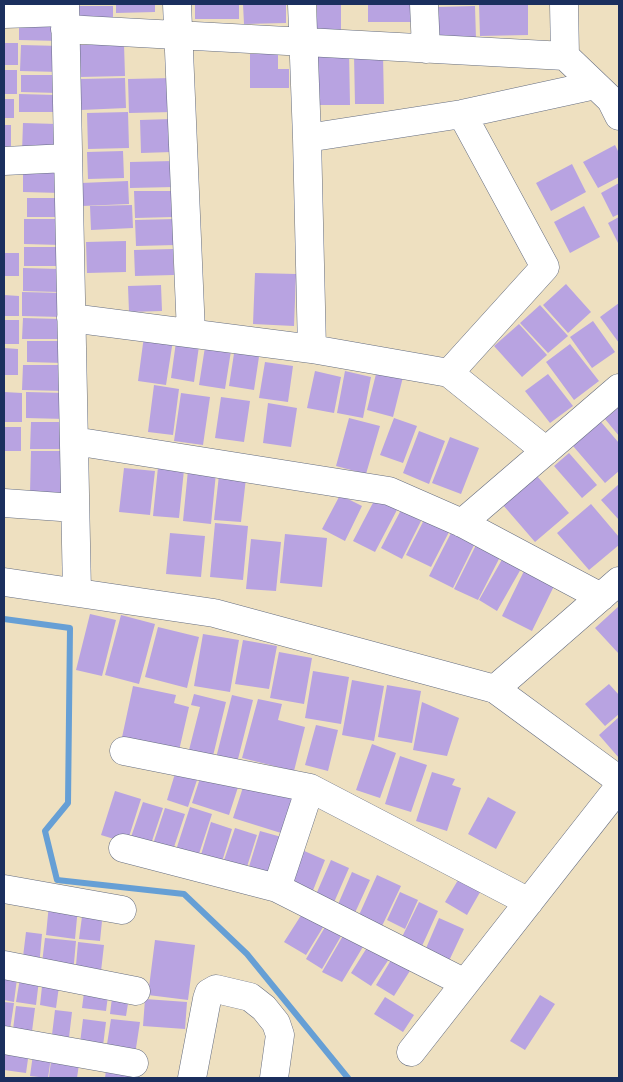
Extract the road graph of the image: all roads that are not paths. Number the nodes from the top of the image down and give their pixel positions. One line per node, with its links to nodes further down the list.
1 (177, 4): 7 (street)
2 (302, 4): 8 (street)
3 (424, 4): 9 (street)
4 (564, 4): 10 (street)
5 (4, 14): 6 (street)
6 (65, 15): 7 (street); 14 (street)
7 (179, 35): 8 (street); 17 (street)
8 (303, 42): 9 (street); 13 (street)
9 (426, 49): 10 (street)
10 (565, 56): 11 (street)
11 (611, 100): 12 (street)
12 (462, 114): 13 (street); 19 (street)
13 (307, 138): 18 (street)
14 (68, 158): 15 (street); 16 (street)
15 (4, 160)
16 (71, 318): 17 (street); 21 (street)
17 (191, 332): 18 (street)
18 (312, 349): 19 (street)
19 (449, 373): 22 (street)
20 (619, 388): 22 (street)
21 (74, 441): 24 (street); 25 (street)
22 (546, 451): 25 (street)
23 (4, 503): 24 (street)
24 (75, 508): 28 (street)
25 (462, 523): 27 (street)
26 (4, 582): 28 (street)
27 (610, 589): 29 (street)
28 (77, 592): 29 (street)
29 (495, 689): 31 (street)
30 (124, 751): 32 (street)
31 (619, 780)
32 (310, 788): 35 (street); 37 (street)
33 (619, 788): 37 (street)
34 (124, 848): 35 (street)
35 (277, 888): 40 (street)
36 (4, 889): 38 (street)
37 (529, 902): 40 (street)
38 (122, 910)
39 (4, 965): 41 (street)
40 (465, 983): 43 (street)
41 (136, 991)
42 (4, 1040): 44 (street)
43 (411, 1052)
44 (134, 1063)
45 (192, 1078): 46 (street)
46 (274, 1078)

